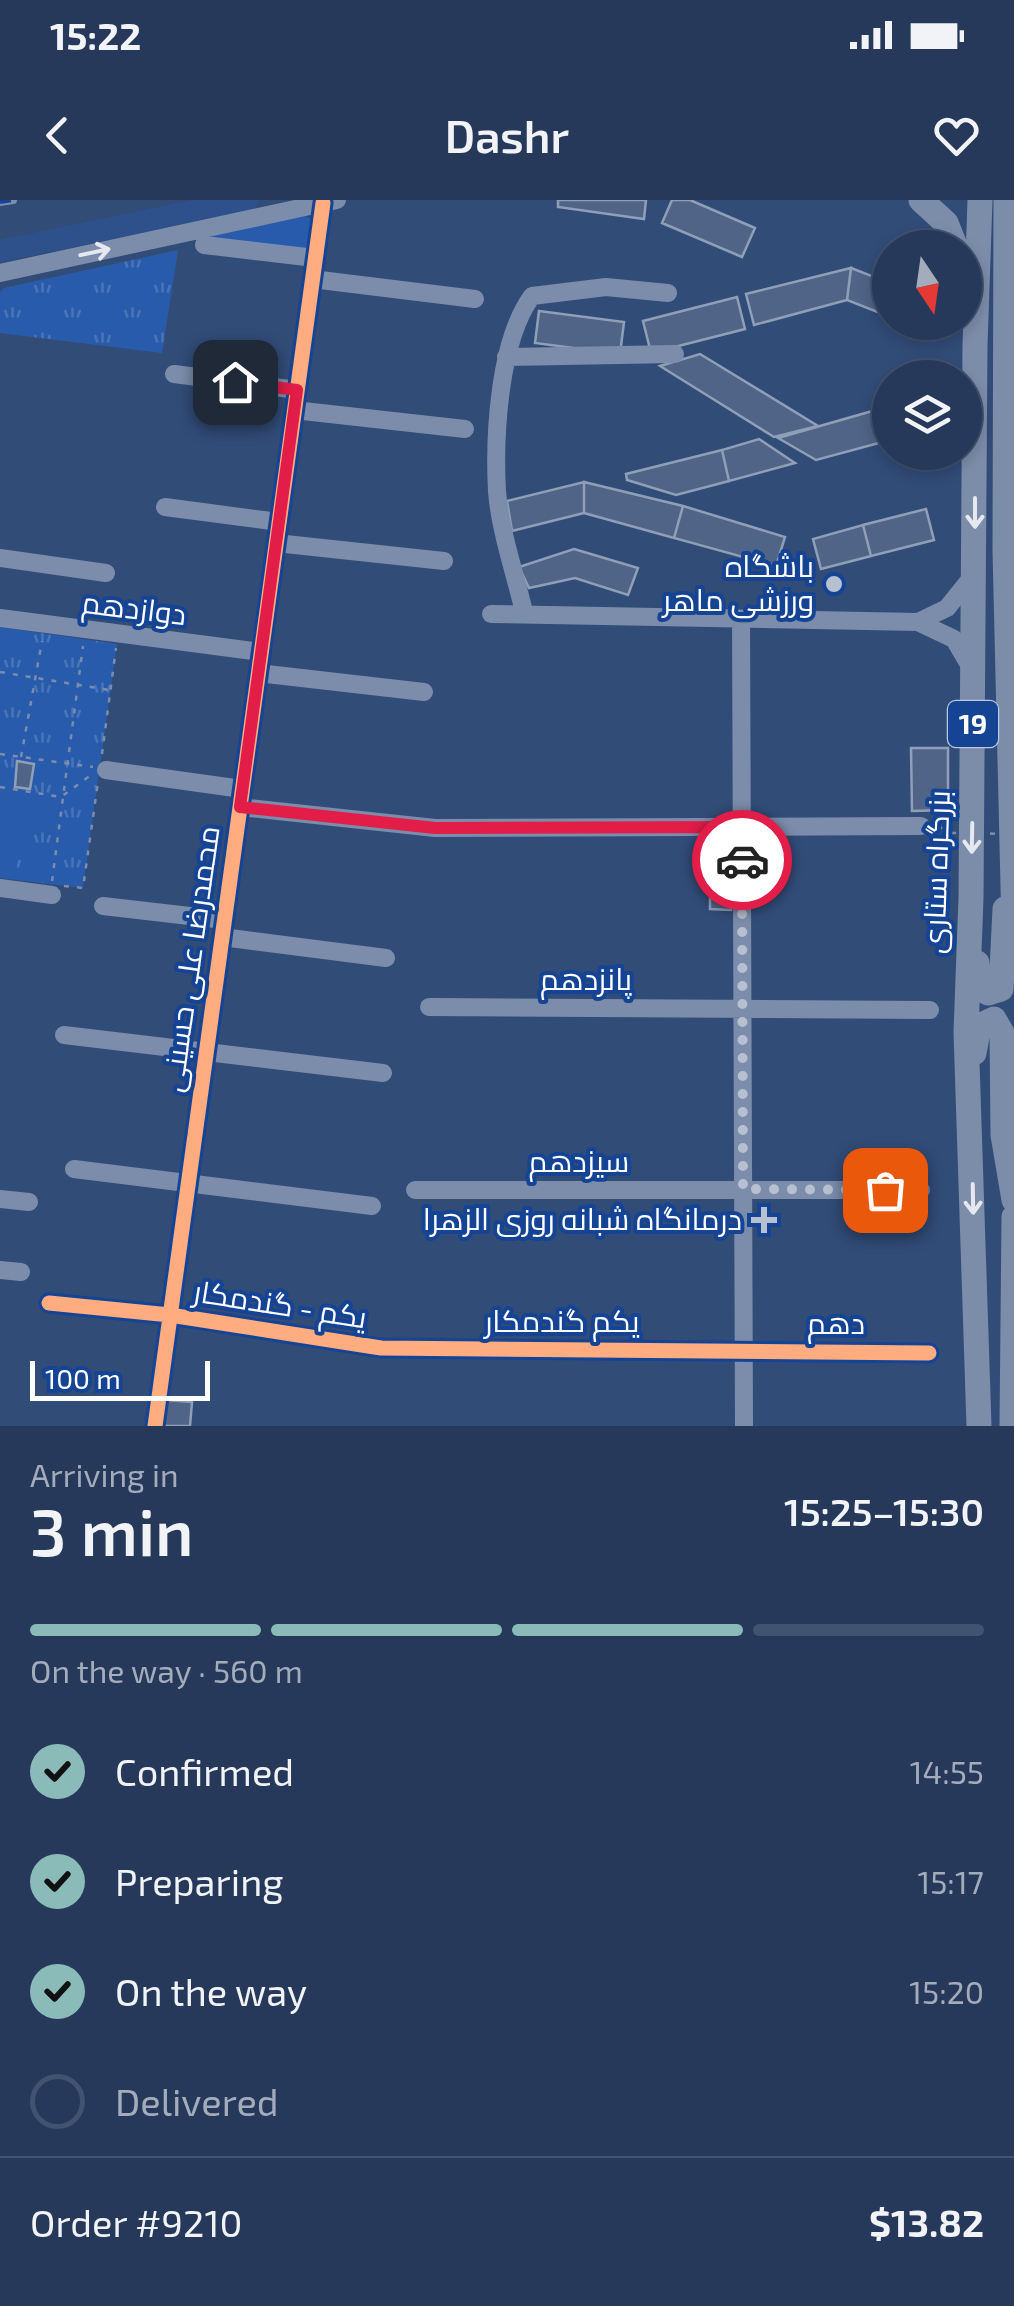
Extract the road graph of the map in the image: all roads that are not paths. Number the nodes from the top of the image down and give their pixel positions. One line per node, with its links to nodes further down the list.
1 (921, 200): 5 (highway)
2 (980, 200): 13 (highway, بزرگراه ستاری / 19)
3 (1006, 200): 34 (highway, 19)
4 (330, 202): 7 (street, محمدرضا علی حسینی); 8 (street, one-way to 4)
5 (949, 230)
6 (204, 245): 7 (street)
7 (315, 258): 9 (street, محمدرضا علی حسینی)
8 (0, 273)
9 (312, 278): 11 (street); 17 (street, محمدرضا علی حسینی)
10 (668, 293): 15 (street)
11 (475, 299)
12 (974, 340): 13 (highway)
13 (975, 345): 26 (highway, بزرگراه ستاری / 19, one-way to 26)
14 (675, 354): 15 (street)
15 (506, 357): 27 (street)
16 (174, 374): 17 (street)
17 (297, 390): 18 (street, محمدرضا علی حسینی)
18 (294, 410): 19 (street); 21 (street, محمدرضا علی حسینی)
19 (465, 429)
20 (164, 508): 21 (street)
21 (279, 522): 22 (street, محمدرضا علی حسینی)
22 (276, 543): 24 (street); 32 (street, محمدرضا علی حسینی)
23 (0, 558): 25 (street)
24 (444, 562)
25 (106, 572)
26 (975, 574): 31 (street); 35 (highway, بزرگراه ستاری / 19)
27 (524, 612): 28 (street); 30 (street)
28 (492, 614)
29 (0, 618): 32 (street, دوازدهم)
30 (741, 618): 31 (street); 40 (street)
31 (918, 622): 35 (street)
32 (261, 652): 33 (street, محمدرضا علی حسینی)
33 (258, 673): 36 (street); 38 (street, محمدرضا علی حسینی)
34 (1012, 673): 41 (highway, 19)
35 (974, 674): 44 (highway, بزرگراه ستاری / 19, one-way to 44)
36 (424, 692)
37 (103, 769): 38 (street)
38 (241, 798): 40 (street); 46 (street, محمدرضا علی حسینی)
39 (921, 826): 40 (street)
40 (742, 827): 50 (street)
41 (1010, 863): 44 (highway); 47 (highway, 19)
42 (0, 888): 43 (street)
43 (52, 890)
44 (971, 898): 55 (highway, بزرگراه ستاری / 19)
45 (103, 906): 46 (street)
46 (223, 928): 48 (street); 53 (street, محمدرضا علی حسینی)
47 (1014, 928)
48 (386, 958)
49 (429, 1007): 50 (street, پانزدهم)
50 (742, 1009): 51 (street, پانزدهم); 58 (street)
51 (930, 1010)
52 (64, 1035): 53 (street)
53 (206, 1052): 54 (street); 57 (street, محمدرضا علی حسینی)
54 (383, 1074)
55 (971, 1102): 62 (highway); 75 (highway, بزرگراه ستاری / 19, one-way to 75)
56 (74, 1168): 57 (street)
57 (188, 1183): 64 (street); 69 (street, محمدرضا علی حسینی)
58 (743, 1189): 59 (street, سیزدهم); 60 (street); 71 (street)
59 (415, 1190)
60 (921, 1190)
61 (0, 1199): 63 (street)
62 (1014, 1200)
63 (29, 1202)
64 (372, 1206)
65 (1014, 1217): 76 (highway)
66 (0, 1270): 67 (street)
67 (21, 1272)
68 (50, 1303): 69 (street, یکم - گندمکار)
69 (170, 1316): 70 (street, یکم - گندمکار); 73 (street, محمدرضا علی حسینی)
70 (380, 1348): 71 (street, یکم گندمکار)
71 (743, 1351): 72 (street, دهم); 74 (street)
72 (928, 1352)
73 (155, 1426)
74 (744, 1426)
75 (979, 1426)
76 (1012, 1426)

